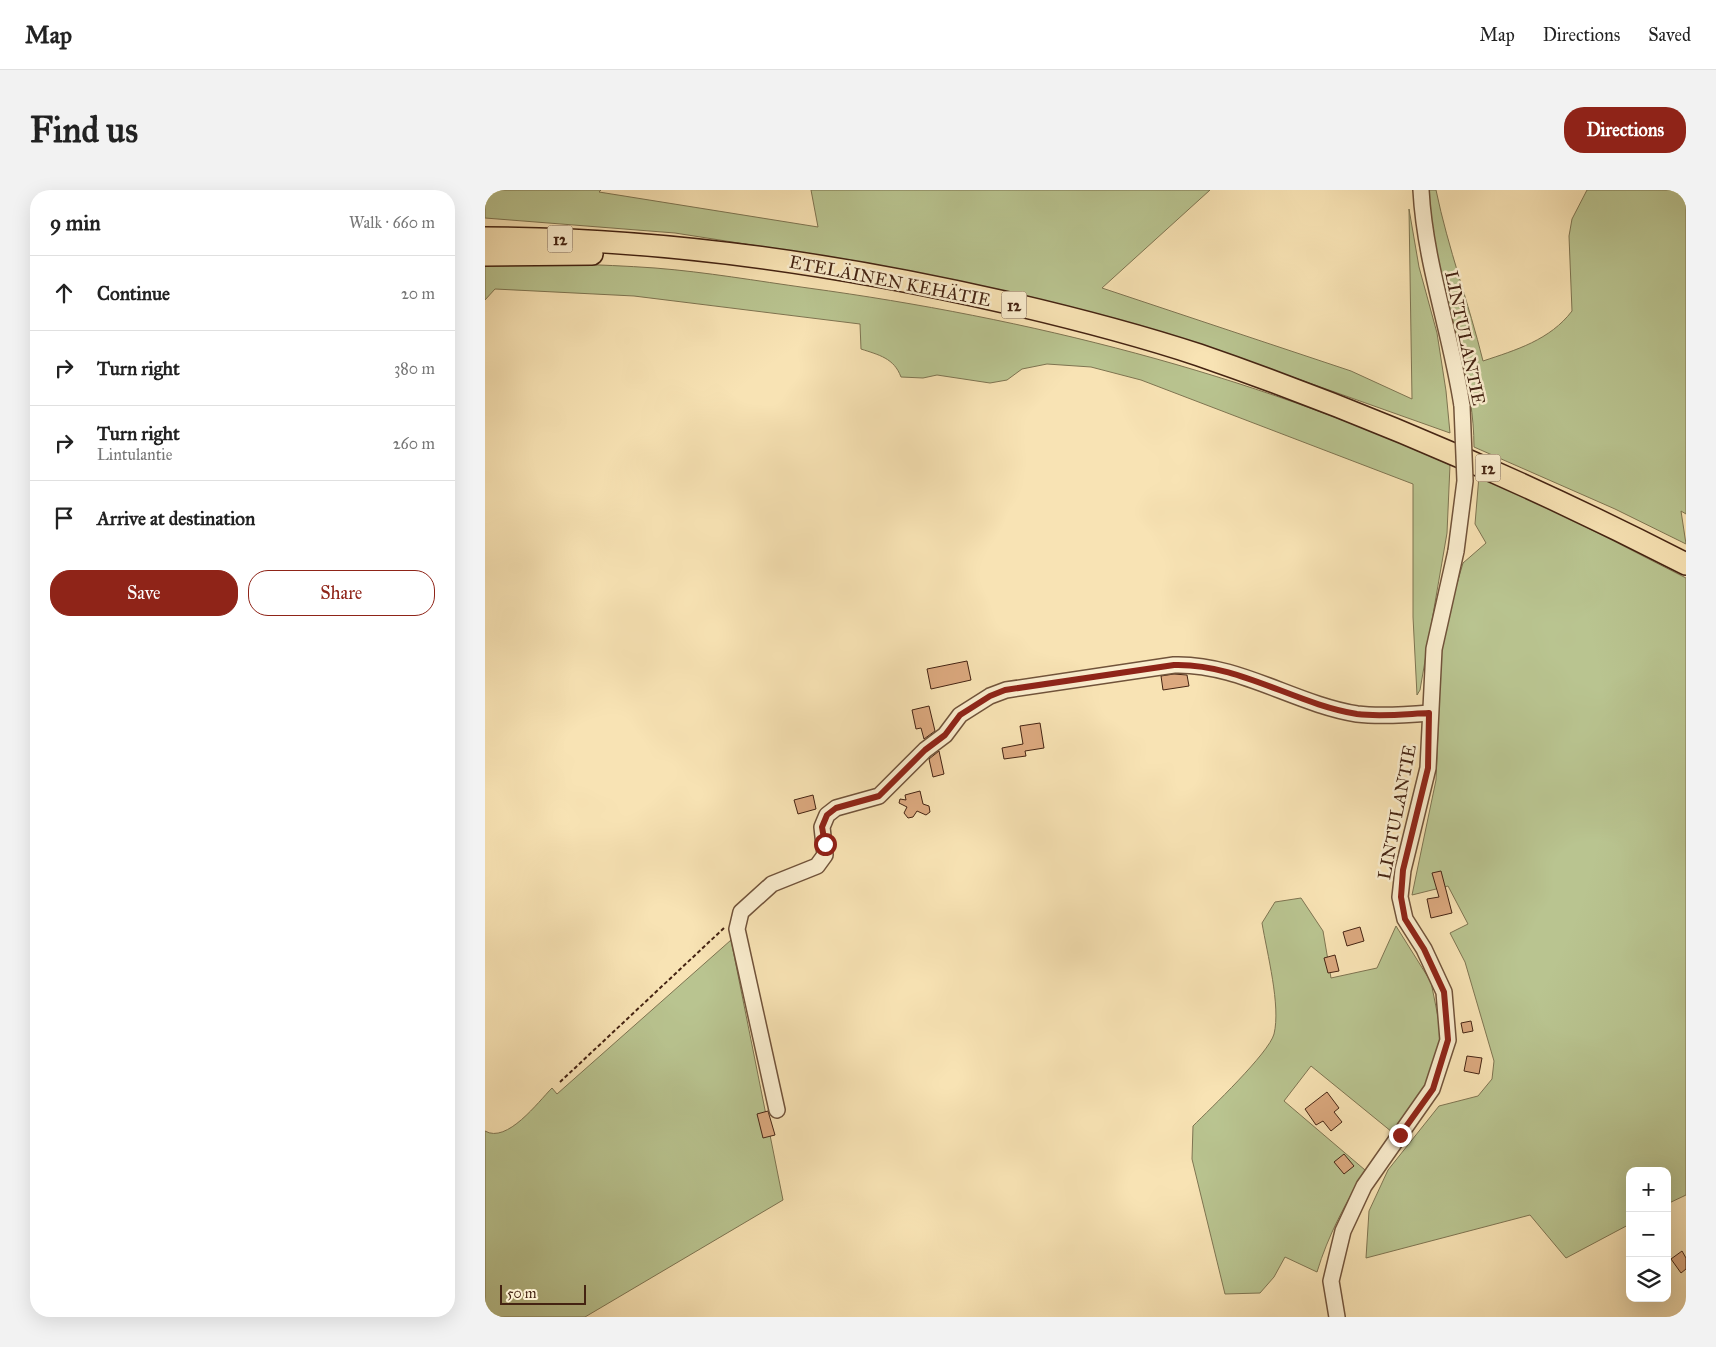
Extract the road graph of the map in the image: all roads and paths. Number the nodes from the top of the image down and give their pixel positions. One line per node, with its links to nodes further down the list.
1 (1421, 190): 8 (street, LINTULANTIE, bridge)
2 (485, 231): 5 (highway)
3 (485, 238): 5 (highway, ETELÄINEN KEHÄTIE / 12)
4 (485, 248): 5 (highway, ETELÄINEN KEHÄTIE / 12)
5 (635, 248): 6 (highway); 7 (highway, ETELÄINEN KEHÄTIE / 12)
6 (485, 255)
7 (1686, 564)
8 (1429, 713): 9 (street); 13 (street, LINTULANTIE)
9 (741, 912): 10 (path); 11 (street)
10 (561, 1082)
11 (777, 1110)
12 (1686, 1308): 14 (path)
13 (1337, 1317)
14 (1682, 1317)

